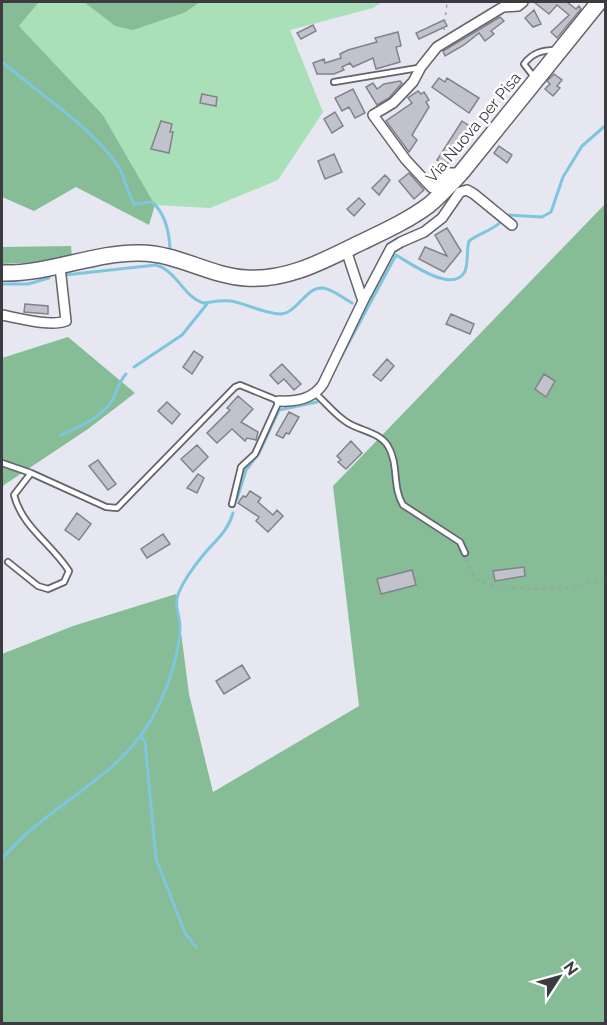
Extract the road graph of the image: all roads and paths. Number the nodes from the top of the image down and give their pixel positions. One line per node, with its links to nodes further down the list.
1 (447, 2): 5 (path)
2 (524, 2): 5 (street)
3 (599, 2): 4 (main road, Via Nuova per Pisa)
4 (589, 8): 8 (main road, Via Nuova per Pisa)
5 (445, 42): 6 (street)
6 (421, 68): 7 (lane); 8 (street)
7 (334, 82)
8 (461, 173): 10 (main road, Via Nuova per Pisa)
9 (512, 225): 13 (street)
10 (346, 250): 11 (main road, Via Nuova per Pisa); 13 (street)
11 (60, 267): 12 (main road, Via Nuova per Pisa); 14 (street)
12 (2, 273)
13 (363, 301): 15 (street)
14 (2, 315)
15 (316, 394): 16 (street); 20 (lane)
16 (279, 401): 18 (lane); 19 (lane)
17 (2, 463): 18 (lane)
18 (31, 473): 21 (lane)
19 (232, 504)
20 (465, 553): 22 (path)
21 (8, 562)
22 (606, 581)

